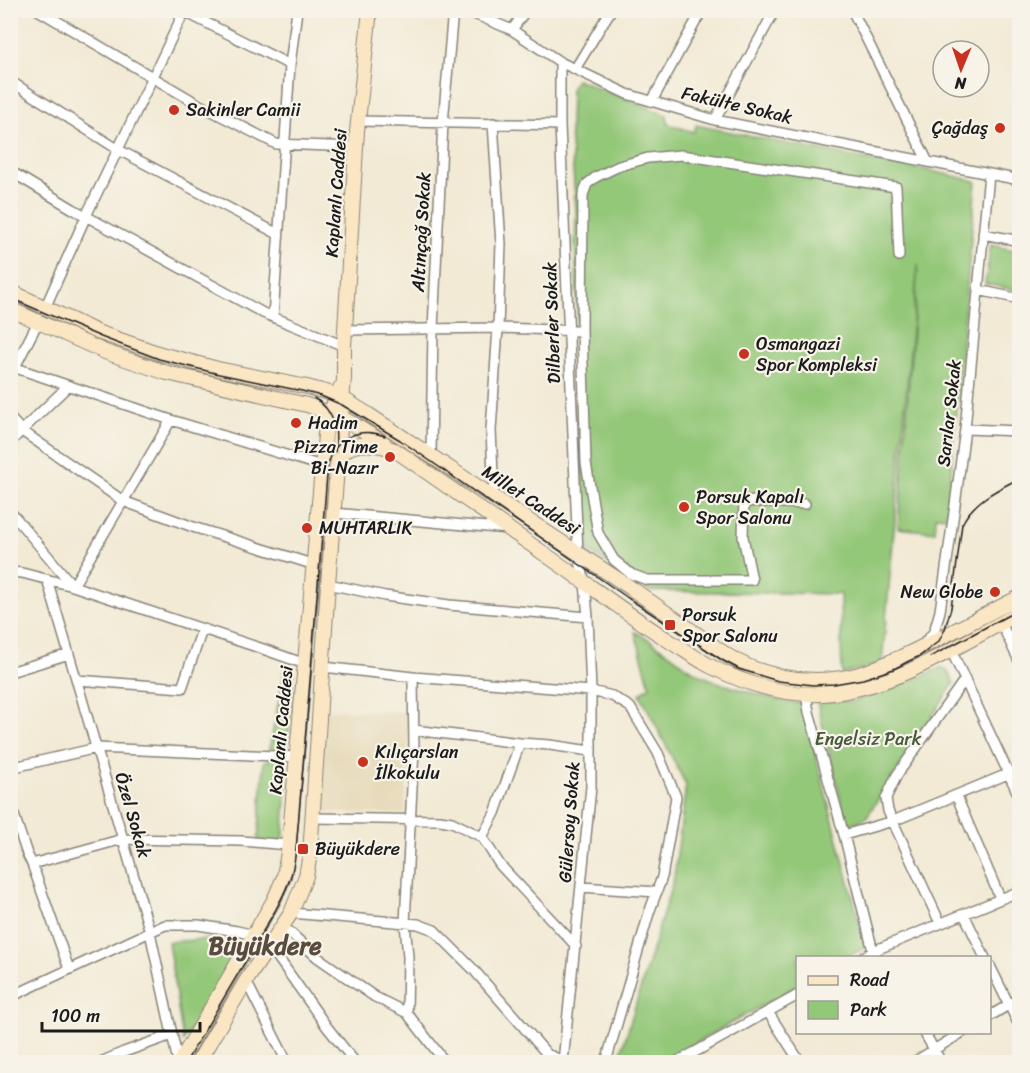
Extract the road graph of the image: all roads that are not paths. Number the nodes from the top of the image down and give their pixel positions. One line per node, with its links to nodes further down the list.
1 (38, 10): 13 (street)
2 (59, 10): 13 (street)
3 (297, 10): 16 (street)
4 (370, 10): 22 (main road, Kaplanlı Caddesi)
5 (453, 10): 23 (street, Altınçağ Sokak)
6 (465, 10): 14 (street, Fakülte Sokak)
7 (526, 10): 14 (street)
8 (611, 10): 17 (street)
9 (702, 10): 20 (street)
10 (775, 10): 21 (street)
11 (852, 10): 29 (street)
12 (183, 11): 16 (street); 18 (street)
13 (54, 20): 18 (street)
14 (512, 30): 15 (street, Fakülte Sokak)
15 (560, 62): 17 (street, Fakülte Sokak); 25 (street, Dilberler Sokak)
16 (290, 64): 26 (street)
17 (575, 69): 20 (street, Fakülte Sokak)
18 (152, 78): 26 (street); 28 (street)
19 (10, 81): 28 (street)
20 (652, 101): 21 (street, Fakülte Sokak)
21 (715, 120): 29 (street, Fakülte Sokak)
22 (358, 121): 23 (street); 27 (main road, Kaplanlı Caddesi)
23 (443, 123): 24 (street); 46 (street, Altınçağ Sokak)
24 (493, 123): 25 (street); 45 (street)
25 (560, 125): 49 (street, Dilberler Sokak)
26 (284, 144): 27 (street); 34 (street)
27 (356, 147): 47 (main road, Kaplanlı Caddesi)
28 (119, 150): 33 (street); 34 (street)
29 (928, 162): 31 (street, Fakülte Sokak)
30 (10, 171): 33 (street)
31 (989, 174): 32 (street, Fakülte Sokak); 35 (street, Sarılar Sokak)
32 (1020, 180)
33 (86, 216): 41 (street); 43 (street)
34 (278, 234): 43 (street)
35 (983, 234): 36 (street); 39 (street, Sarılar Sokak)
36 (1020, 242)
37 (899, 256): 48 (street)
38 (10, 291): 41 (main road, Millet Caddesi)
39 (978, 291): 40 (street); 57 (street, Sarılar Sokak)
40 (1020, 299)
41 (45, 308): 53 (main road, Millet Caddesi)
42 (10, 309): 44 (main road, Millet Caddesi)
43 (273, 317): 50 (street)
44 (38, 322): 51 (street); 54 (main road, Millet Caddesi)
45 (498, 328): 46 (street); 49 (street); 65 (street)
46 (433, 329): 47 (street); 62 (street, Altınçağ Sokak)
47 (345, 330): 50 (main road, Kaplanlı Caddesi)
48 (582, 331): 49 (street); 67 (street)
49 (569, 332): 71 (street, Dilberler Sokak)
50 (344, 346): 53 (main road, Kaplanlı Caddesi)
51 (13, 366): 52 (street)
52 (68, 386): 56 (street); 58 (street)
53 (340, 397): 54 (main road, Kaplanlı Caddesi); 62 (main road, Millet Caddesi)
54 (336, 414): 61 (main road, Millet Caddesi); 63 (main road, Kaplanlı Caddesi); 64 (main road, Kaplanlı Caddesi)
55 (10, 418): 58 (street)
56 (171, 420): 64 (street); 66 (street)
57 (965, 429): 59 (street); 83 (street, Sarılar Sokak)
58 (22, 431): 60 (street); 66 (street)
59 (1020, 431)
60 (10, 442)
61 (395, 450): 63 (main road, Millet Caddesi); 70 (main road, Millet Caddesi)
62 (431, 456): 65 (main road, Millet Caddesi)
63 (338, 465): 64 (street); 69 (main road, Kaplanlı Caddesi)
64 (322, 466): 72 (main road, Kaplanlı Caddesi)
65 (494, 497): 71 (main road, Millet Caddesi)
66 (123, 501): 72 (street); 77 (street)
67 (805, 504)
68 (10, 511): 77 (street)
69 (334, 513): 70 (street); 76 (main road, Kaplanlı Caddesi)
70 (509, 529): 75 (main road, Millet Caddesi)
71 (578, 553): 75 (street, Dilberler Sokak); 83 (main road, Millet Caddesi)
72 (315, 565): 87 (main road, Kaplanlı Caddesi)
73 (10, 572): 74 (street)
74 (47, 579): 77 (street); 85 (street, Özel Sokak)
75 (585, 583): 80 (street, Gülersoy Sokak); 94 (main road, Millet Caddesi)
76 (328, 584): 80 (street); 88 (main road, Kaplanlı Caddesi)
77 (72, 586): 82 (street)
78 (1020, 597): 83 (main road, Millet Caddesi)
79 (1020, 613): 81 (main road, Millet Caddesi)
80 (588, 617): 93 (street, Gülersoy Sokak)
81 (1001, 623): 84 (main road, Millet Caddesi); 86 (street)
82 (202, 630): 87 (street); 91 (street)
83 (920, 648)
84 (951, 650): 92 (street); 94 (main road, Millet Caddesi)
85 (69, 654): 89 (street); 91 (street, Özel Sokak)
86 (1020, 663)
87 (305, 664): 99 (main road, Kaplanlı Caddesi)
88 (323, 667): 90 (street); 106 (main road, Kaplanlı Caddesi)
89 (10, 672)
90 (413, 677): 93 (street); 95 (street)
91 (76, 680): 97 (street, Özel Sokak)
92 (965, 680): 102 (street); 108 (street)
93 (591, 691): 98 (street, Gülersoy Sokak); 116 (street)
94 (806, 694): 109 (street)
95 (414, 730): 96 (street); 107 (street)
96 (520, 743): 98 (street); 110 (street)
97 (97, 748): 99 (street); 100 (street); 111 (street, Özel Sokak)
98 (590, 751): 114 (street, Gülersoy Sokak)
99 (297, 757): 112 (main road, Kaplanlı Caddesi)
100 (10, 768)
101 (1020, 769): 102 (street)
102 (1008, 774): 103 (street); 104 (street)
103 (956, 795): 108 (street); 117 (street)
104 (1020, 798)
105 (10, 803): 113 (street)
106 (313, 818): 107 (street); 118 (main road, Kaplanlı Caddesi)
107 (411, 818): 110 (street); 120 (street)
108 (893, 821): 109 (street); 121 (street)
109 (844, 835): 127 (street)
110 (482, 837): 126 (street)
111 (123, 839): 112 (street); 113 (street); 123 (street, Özel Sokak)
112 (289, 845): 124 (main road, Kaplanlı Caddesi)
113 (32, 864): 130 (street)
114 (581, 887): 116 (street); 126 (street, Gülersoy Sokak)
115 (1020, 891): 117 (street)
116 (657, 892): 151 (street)
117 (1000, 898): 119 (street)
118 (291, 913): 120 (street); 122 (main road, Kaplanlı Caddesi)
119 (964, 914): 121 (street); 128 (street)
120 (405, 922): 137 (street); 150 (street)
121 (940, 923): 127 (street)
122 (283, 926): 125 (main road, Kaplanlı Caddesi); 137 (street)
123 (150, 932): 124 (street); 130 (street); 142 (street, Özel Sokak)
124 (254, 935): 145 (main road, Kaplanlı Caddesi)
125 (269, 945): 131 (main road, Kaplanlı Caddesi); 148 (street)
126 (576, 946): 150 (street, Gülersoy Sokak)
127 (875, 954)
128 (985, 956)
129 (991, 968): 135 (street)
130 (69, 969): 133 (street)
131 (246, 981): 146 (main road, Kaplanlı Caddesi); 147 (street)
132 (796, 996): 136 (street)
133 (10, 997)
134 (1020, 998): 135 (street)
135 (1008, 1004): 138 (street); 139 (street)
136 (768, 1012): 152 (street); 153 (street)
137 (407, 1013): 149 (street)
138 (991, 1015)
139 (1020, 1027)
140 (925, 1034): 143 (street)
141 (960, 1034): 143 (street)
142 (172, 1035): 144 (street); 145 (street, Özel Sokak)
143 (934, 1050): 154 (street); 155 (street)
144 (101, 1062)
145 (179, 1062)
146 (198, 1062)
147 (287, 1062)
148 (355, 1062)
149 (445, 1062)
150 (563, 1062)
151 (606, 1062)
152 (679, 1062)
153 (801, 1062)
154 (914, 1062)
155 (941, 1062)

